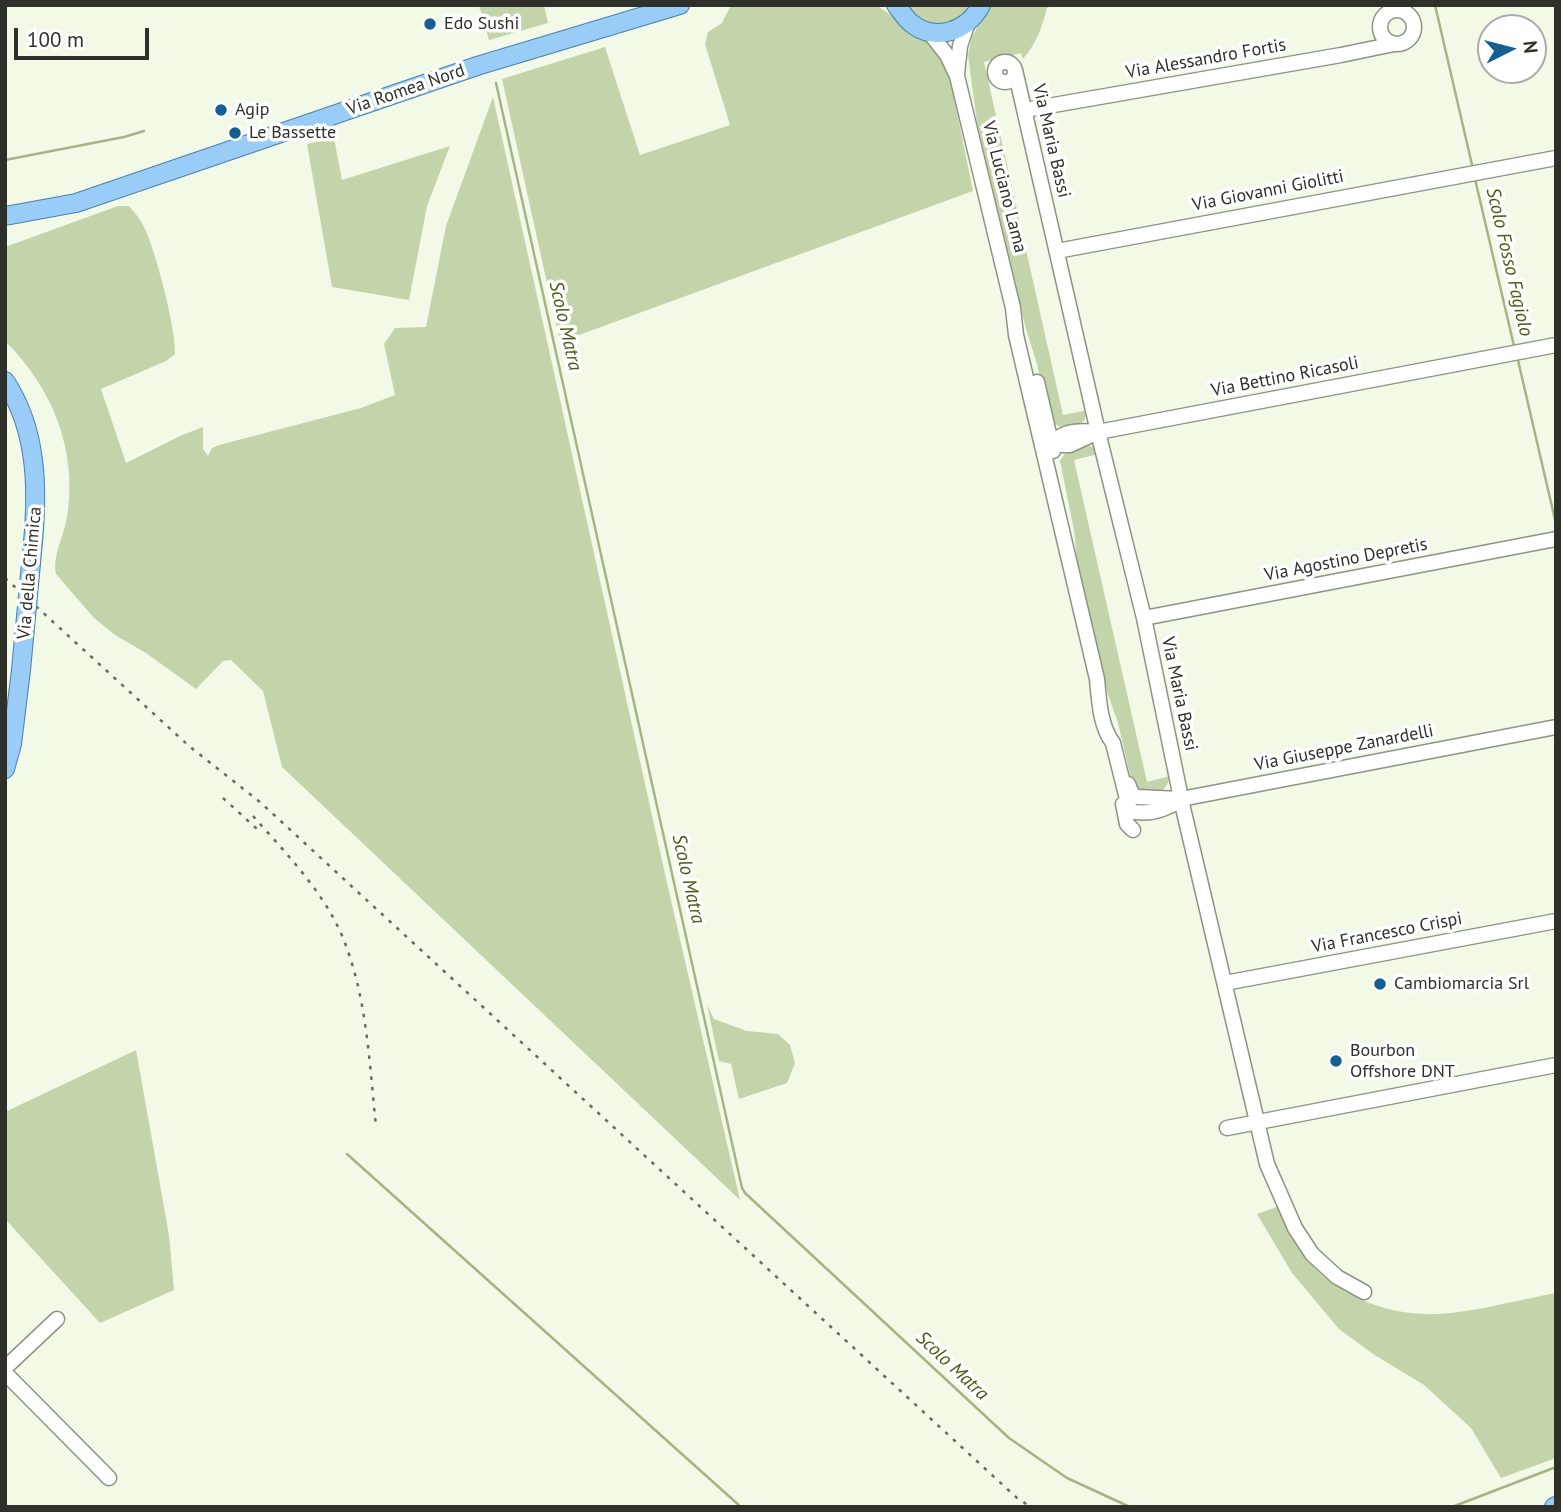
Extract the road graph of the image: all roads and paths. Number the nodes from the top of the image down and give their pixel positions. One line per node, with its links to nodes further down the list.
1 (680, 5): 11 (main road, Via Romea Nord)
2 (896, 5): 5 (main road)
3 (981, 5): 4 (main road)
4 (967, 25): 5 (main road); 8 (street, Via Luciano Lama)
5 (929, 32): 8 (street, Via Luciano Lama)
6 (1394, 44): 9 (street, Via Alessandro Fortis)
7 (1015, 70): 9 (street, Via Maria Bassi)
8 (957, 76): 15 (street, Via Luciano Lama)
9 (1025, 110): 14 (street, Via Maria Bassi)
10 (1556, 158): 14 (street, Via Giovanni Giolitti)
11 (54, 206): 12 (main road, Via Romea Nord); 13 (main road, Via Romea Nord)
12 (5, 207)
13 (5, 216)
14 (1057, 251): 20 (street, Via Maria Bassi)
15 (1013, 308): 17 (street, Via Luciano Lama); 19 (street, Via Luciano Lama)
16 (1556, 345): 20 (street, Via Bettino Ricasoli)
17 (1024, 370): 22 (street, Via Luciano Lama); 24 (street, Via Luciano Lama)
18 (5, 381): 30 (main road, Via della Chimica, bridge)
19 (1047, 425): 21 (street); 22 (street, Via Luciano Lama)
20 (1098, 432): 21 (street, Via Bettino Ricasoli); 27 (street, Via Maria Bassi)
21 (1068, 439): 22 (street); 23 (street)
22 (1051, 445): 23 (street, Via Luciano Lama); 24 (street, Via Luciano Lama)
23 (1055, 461): 26 (street, Via Luciano Lama)
24 (1059, 522): 26 (street, Via Luciano Lama)
25 (1556, 539): 27 (street, Via Agostino Depretis)
26 (1074, 583): 28 (street, Via Luciano Lama)
27 (1144, 618): 31 (street, Via Maria Bassi)
28 (1097, 679): 32 (street, Via Luciano Lama); 32 (street, Via Luciano Lama)
29 (1556, 727): 31 (street, Via Giuseppe Zanardelli)
30 (5, 769)
31 (1181, 799): 32 (street, Via Giuseppe Zanardelli); 34 (street, Via Maria Bassi)
32 (1144, 806)
33 (1556, 921): 34 (street, Via Francesco Crispi)
34 (1225, 983): 36 (street, Via Maria Bassi)
35 (1556, 1065): 36 (street)
36 (1256, 1122): 37 (street); 38 (street, Via Maria Bassi)
37 (1227, 1128)
38 (1364, 1292)
39 (57, 1319): 40 (street)
40 (5, 1368)
41 (5, 1373): 42 (street)
42 (109, 1478)

